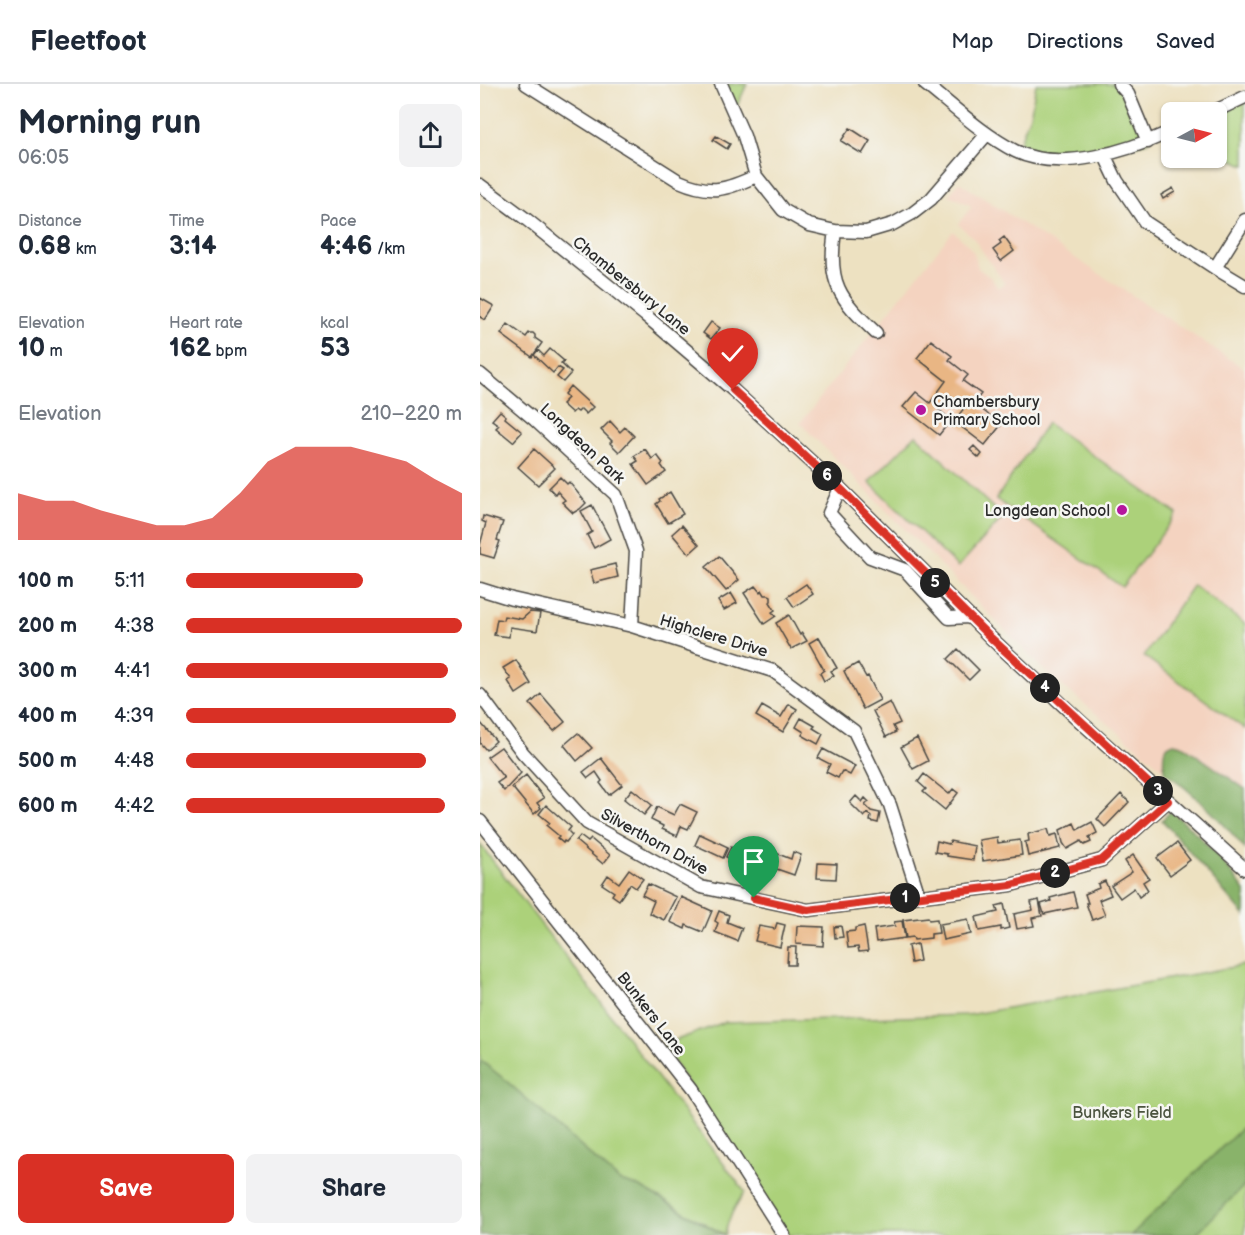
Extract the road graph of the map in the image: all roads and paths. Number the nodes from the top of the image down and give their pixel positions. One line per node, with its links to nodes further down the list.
1 (526, 84): 11 (street)
2 (721, 84): 11 (street)
3 (925, 84): 7 (street)
4 (1119, 84): 9 (street)
5 (1245, 97): 6 (street)
6 (1227, 105)
7 (987, 134): 10 (street); 14 (street)
8 (1161, 136): 9 (street)
9 (1148, 142): 10 (street)
10 (1104, 154): 15 (street)
11 (756, 176): 14 (street)
12 (480, 185): 19 (street, Chambersbury Lane)
13 (1245, 220): 15 (street)
14 (834, 231): 17 (street)
15 (1215, 268): 16 (street)
16 (1245, 286)
17 (876, 333)
18 (480, 374): 22 (street, Longdean Park)
19 (840, 488): 21 (street, Chambersbury Lane); 21 (street, Chambersbury Lane)
20 (480, 589): 22 (street, Highclere Drive)
21 (969, 617): 24 (street, Chambersbury Lane)
22 (632, 626): 27 (street, Highclere Drive)
23 (480, 695): 27 (street, Silverthorn Drive)
24 (1168, 801): 26 (street, Chambersbury Lane); 27 (street, Silverthorn Drive)
25 (480, 821): 28 (street, Bunkers Lane)
26 (1245, 869)
27 (920, 896)
28 (784, 1235)

